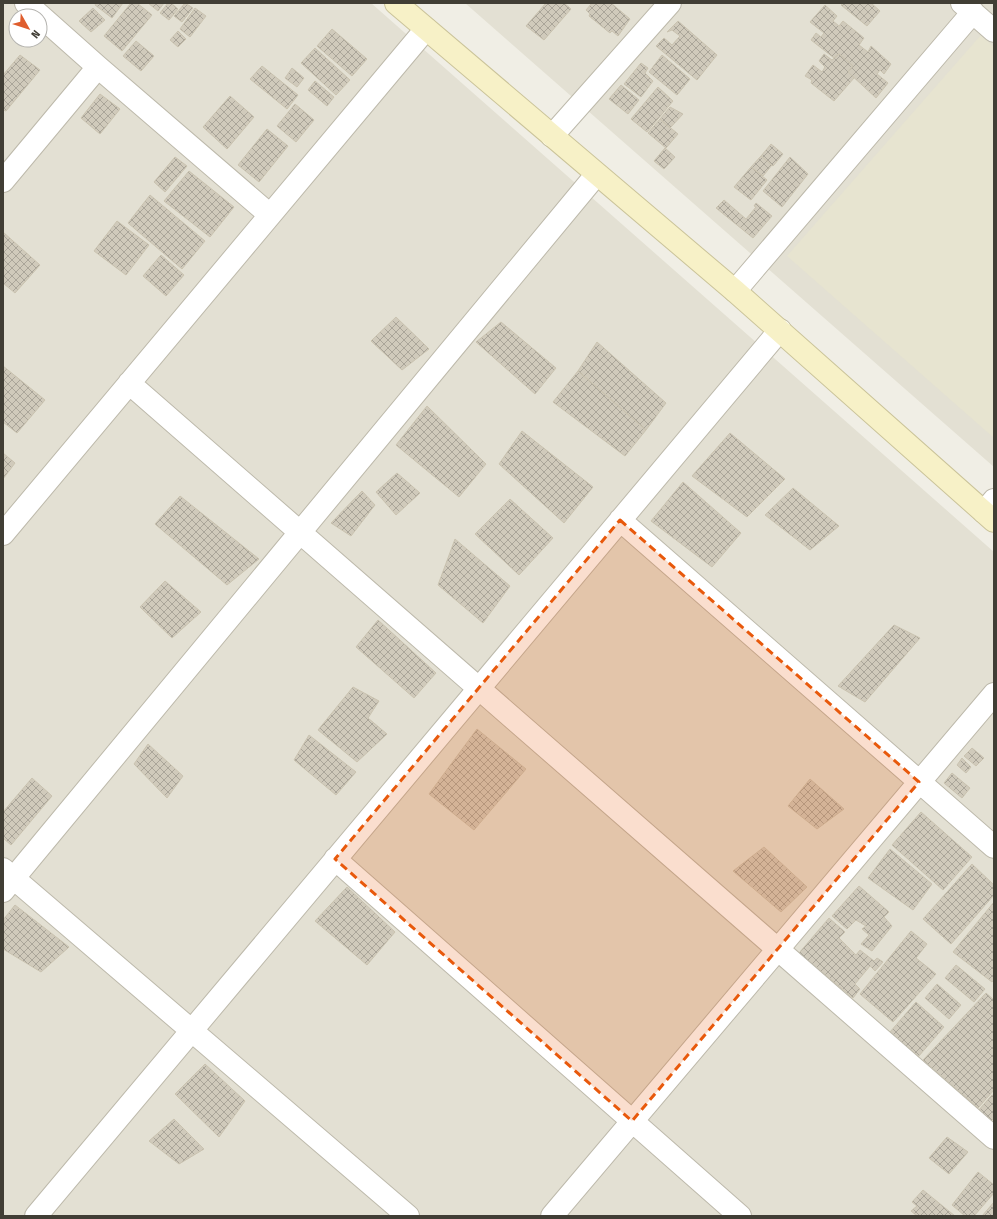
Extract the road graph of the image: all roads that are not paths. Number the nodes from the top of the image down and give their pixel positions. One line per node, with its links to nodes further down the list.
1 (26, 3): 7 (street)
2 (396, 3): 5 (street)
3 (670, 3): 8 (street)
4 (967, 8): 6 (street); 12 (street)
5 (426, 29): 8 (street); 11 (street)
6 (994, 31)
7 (98, 68): 10 (street); 11 (street)
8 (552, 136): 9 (street)
9 (596, 175): 12 (street); 17 (street)
10 (3, 181)
11 (270, 215): 14 (street)
12 (734, 291): 13 (street)
13 (780, 330): 15 (street); 16 (street)
14 (129, 383): 17 (street); 18 (street)
15 (991, 511)
16 (620, 520): 19 (street); 21 (street)
17 (300, 532): 19 (street); 24 (street)
18 (3, 534)
19 (479, 688): 23 (street); 25 (street)
20 (994, 694): 21 (street)
21 (919, 782): 22 (street); 25 (street)
22 (994, 847)
23 (335, 860): 26 (street); 27 (street)
24 (7, 879): 26 (street)
25 (778, 949): 27 (street); 28 (street)
26 (192, 1030): 29 (street); 30 (street)
27 (632, 1121): 31 (street); 32 (street)
28 (994, 1138)
29 (46, 1212)
30 (408, 1216)
31 (552, 1216)
32 (740, 1216)

